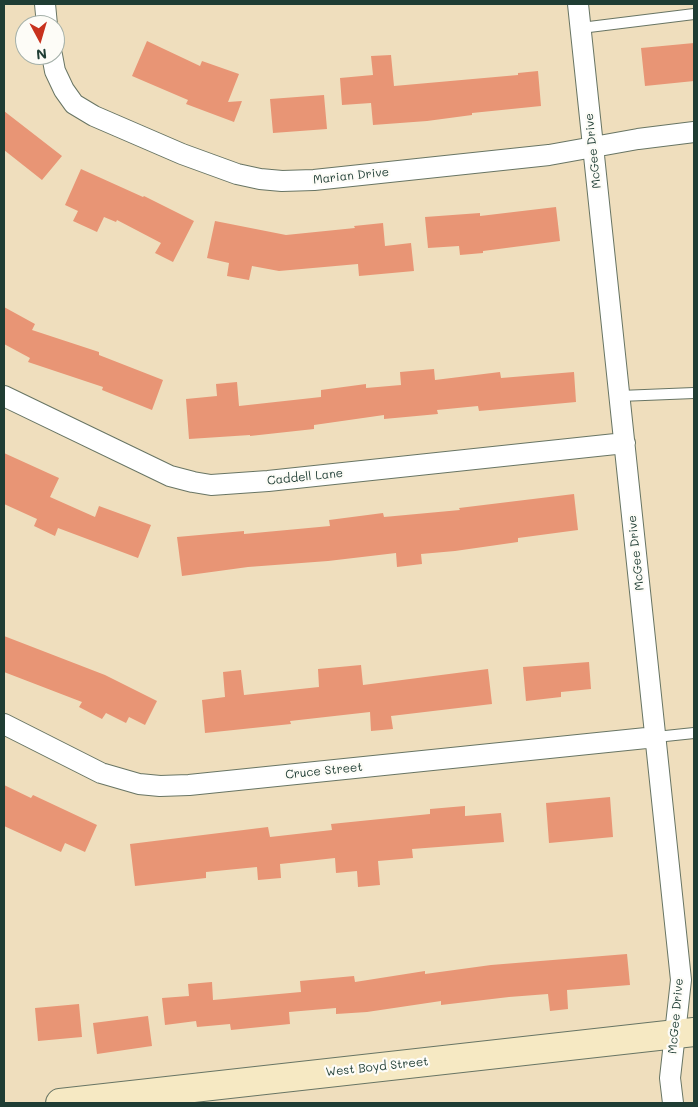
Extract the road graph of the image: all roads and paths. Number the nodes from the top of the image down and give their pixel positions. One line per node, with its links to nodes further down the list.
1 (578, 4): 3 (street, McGee Drive)
2 (694, 14): 3 (lane)
3 (580, 28): 6 (street, McGee Drive)
4 (54, 65): 6 (street, Marian Drive)
5 (694, 132): 6 (street, Marian Drive)
6 (593, 147): 9 (street, McGee Drive)
7 (694, 393): 9 (lane)
8 (4, 396): 10 (street, Caddell Lane)
9 (620, 396): 10 (street, McGee Drive)
10 (625, 443): 13 (street, McGee Drive)
11 (4, 724): 13 (street, Cruce Street)
12 (694, 733): 13 (lane)
13 (656, 737): 14 (street, McGee Drive)
14 (685, 1032): 15 (street, West Boyd Street); 16 (street, McGee Drive)
15 (60, 1103)
16 (673, 1103)

